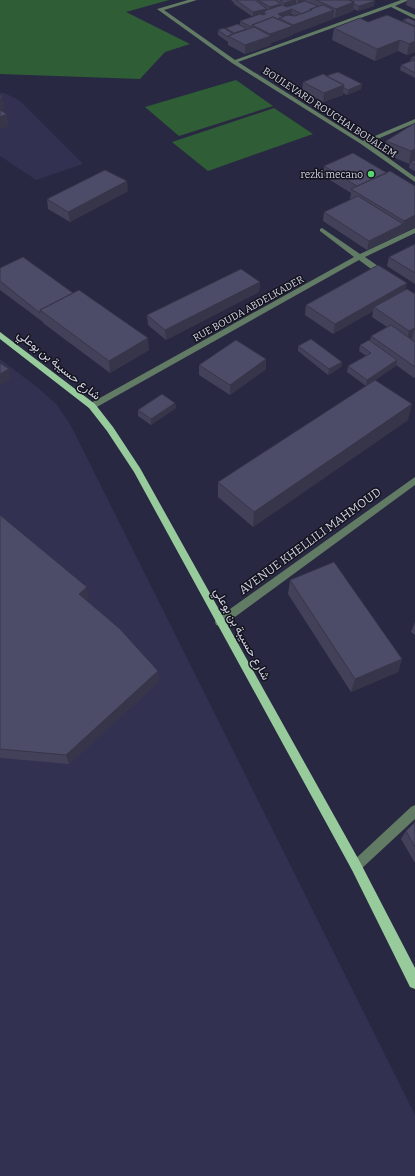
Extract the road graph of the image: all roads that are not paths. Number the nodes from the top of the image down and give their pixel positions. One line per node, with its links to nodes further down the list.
1 (194, 0): 5 (street, BOULEVARD ROUCHAI BOUALEM)
2 (406, 0): 3 (street)
3 (392, 6): 4 (street); 5 (street)
4 (415, 17)
5 (234, 62): 7 (street, BOULEVARD ROUCHAI BOUALEM)
6 (415, 121): 7 (street)
7 (363, 144): 8 (street, BOULEVARD ROUCHAI BOUALEM)
8 (415, 180)
9 (322, 230): 11 (street)
10 (415, 230): 11 (street, RUE BOUDA ABDELKADER)
11 (359, 257): 12 (street); 14 (street, RUE BOUDA ABDELKADER)
12 (390, 279)
13 (0, 335): 14 (main road, شارع حسيبة بن بوعلي)
14 (92, 406): 16 (main road, شارع حسيبة بن بوعلي)
15 (415, 480): 16 (street, AVENUE KHELLILI MAHMOUD)
16 (220, 622): 18 (main road, شارع حسيبة بن بوعلي)
17 (415, 811): 18 (street)
18 (356, 866): 19 (main road, شارع حسيبة بن بوعلي)
19 (415, 982)

